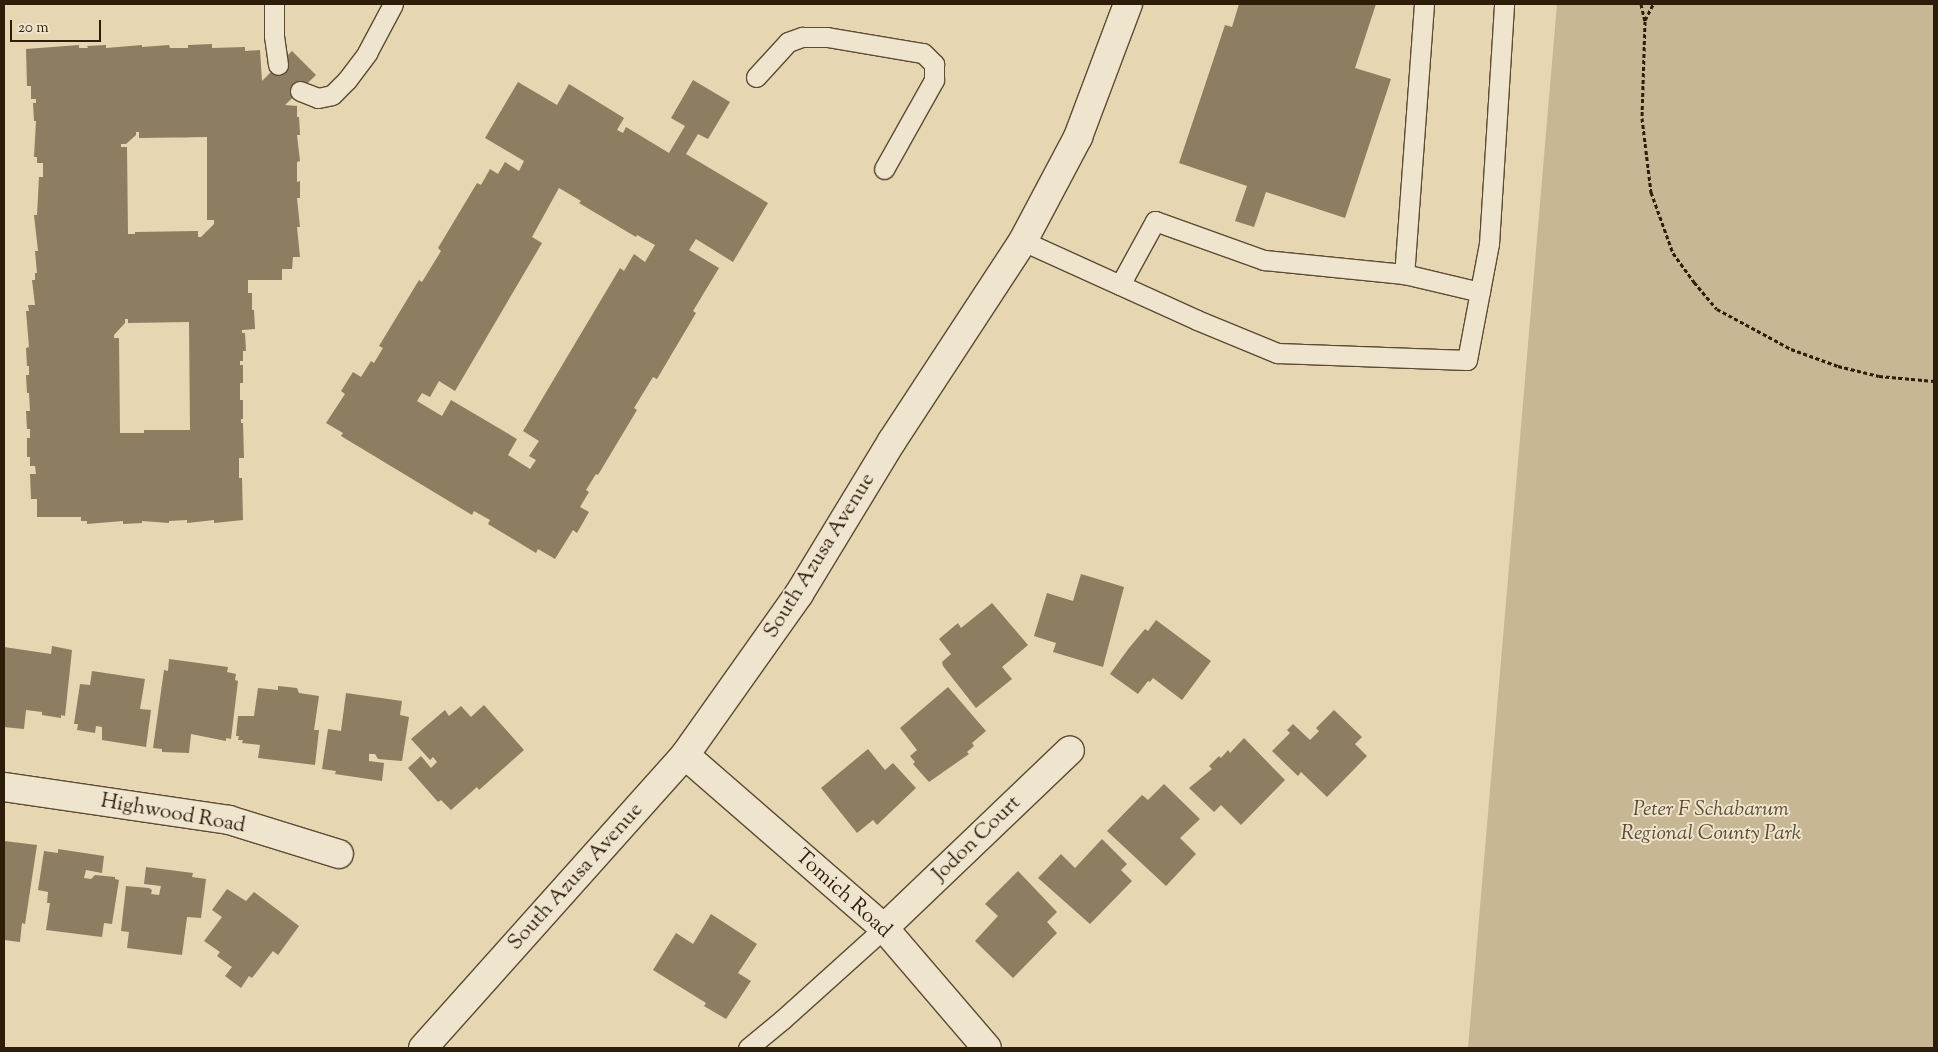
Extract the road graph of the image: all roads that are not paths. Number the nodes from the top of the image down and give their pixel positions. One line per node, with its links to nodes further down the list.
1 (274, 4): 6 (lane)
2 (393, 4): 8 (lane)
3 (1128, 4): 10 (street, South Azusa Avenue)
4 (1424, 4): 11 (lane)
5 (1504, 4): 13 (lane)
6 (278, 65)
7 (756, 77): 9 (lane)
8 (300, 91)
9 (884, 168)
10 (1023, 241): 12 (lane); 15 (street, South Azusa Avenue)
11 (1404, 274): 12 (lane); 13 (lane)
12 (1120, 285): 13 (lane)
13 (1480, 292)
14 (1070, 750): 18 (street, Jodon Court)
15 (685, 755): 18 (street, Tomich Road); 19 (street, South Azusa Avenue)
16 (4, 787): 17 (street, Highwood Road)
17 (340, 854)
18 (884, 928): 20 (lane); 21 (street, Tomich Road)
19 (423, 1048)
20 (748, 1048)
21 (987, 1048)

